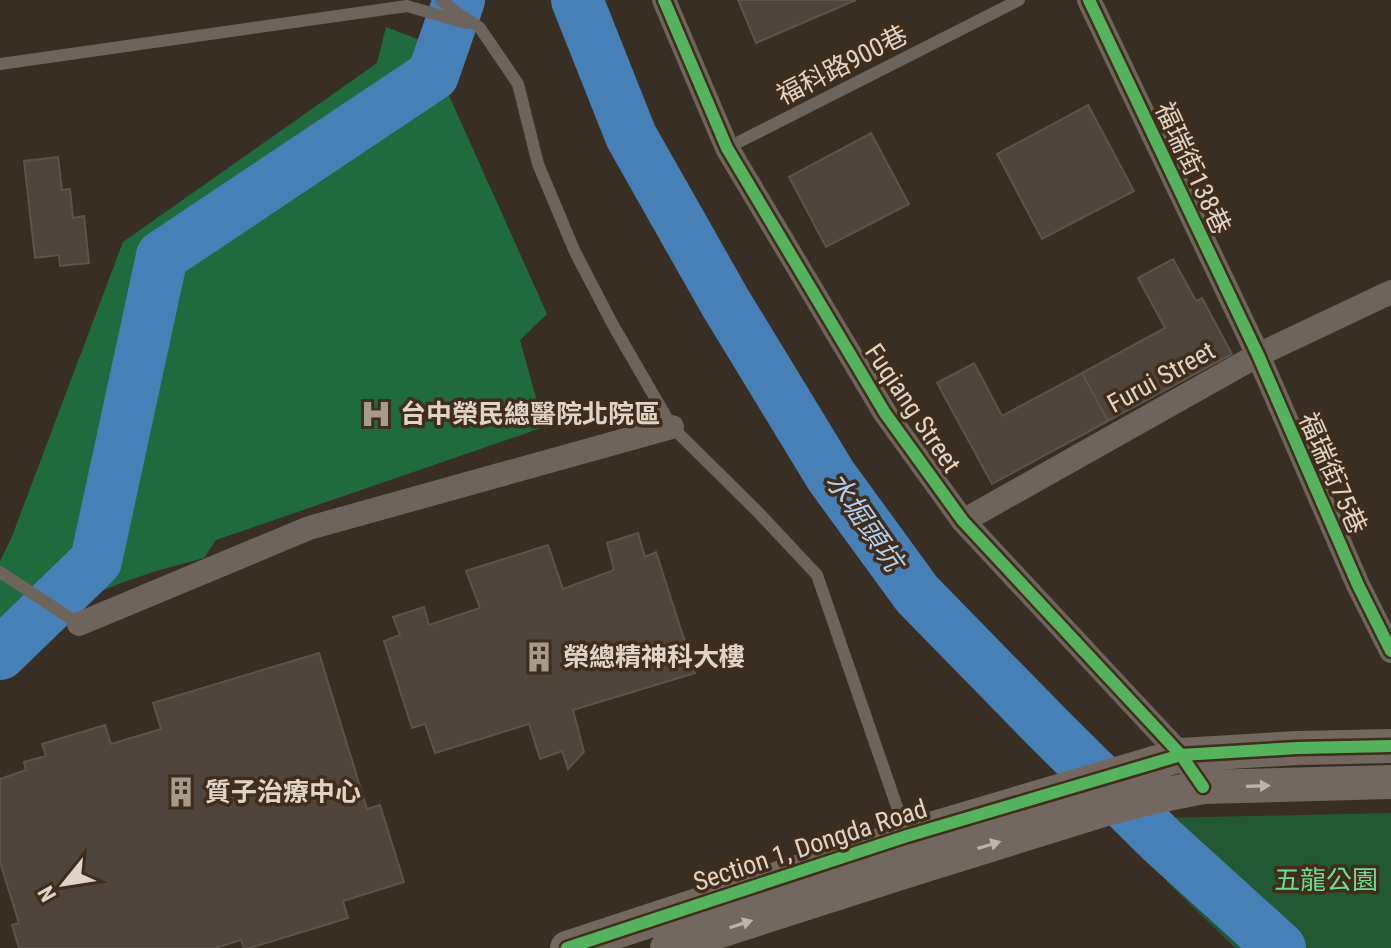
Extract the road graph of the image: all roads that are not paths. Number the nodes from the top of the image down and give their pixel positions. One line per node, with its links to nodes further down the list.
1 (441, 0): 5 (lane)
2 (664, 0): 7 (street, Fuqiang Street)
3 (1019, 0): 7 (lane, 福科路900巷)
4 (1089, 0): 9 (street, 福瑞街138巷)
5 (480, 28): 6 (lane); 10 (lane)
6 (0, 64)
7 (727, 148): 11 (street, Fuqiang Street)
8 (1391, 292): 9 (street, Furui Street)
9 (1258, 355): 11 (street, Furui Street); 14 (street, 福瑞街75巷)
10 (672, 427): 13 (street); 19 (lane)
11 (963, 521): 16 (street, Fuqiang Street)
12 (0, 572): 13 (lane)
13 (79, 624)
14 (1391, 651)
15 (1391, 746): 16 (street)
16 (1181, 755): 18 (street, Fuqiang Street); 19 (street, Section 1, Dongda Road)
17 (1391, 782): 18 (street, one-way to 17)
18 (1203, 787): 21 (street, Section 1, Dongda Road, one-way to 18)
19 (907, 836): 20 (street, Section 1, Dongda Road)
20 (567, 948)
21 (667, 948)

